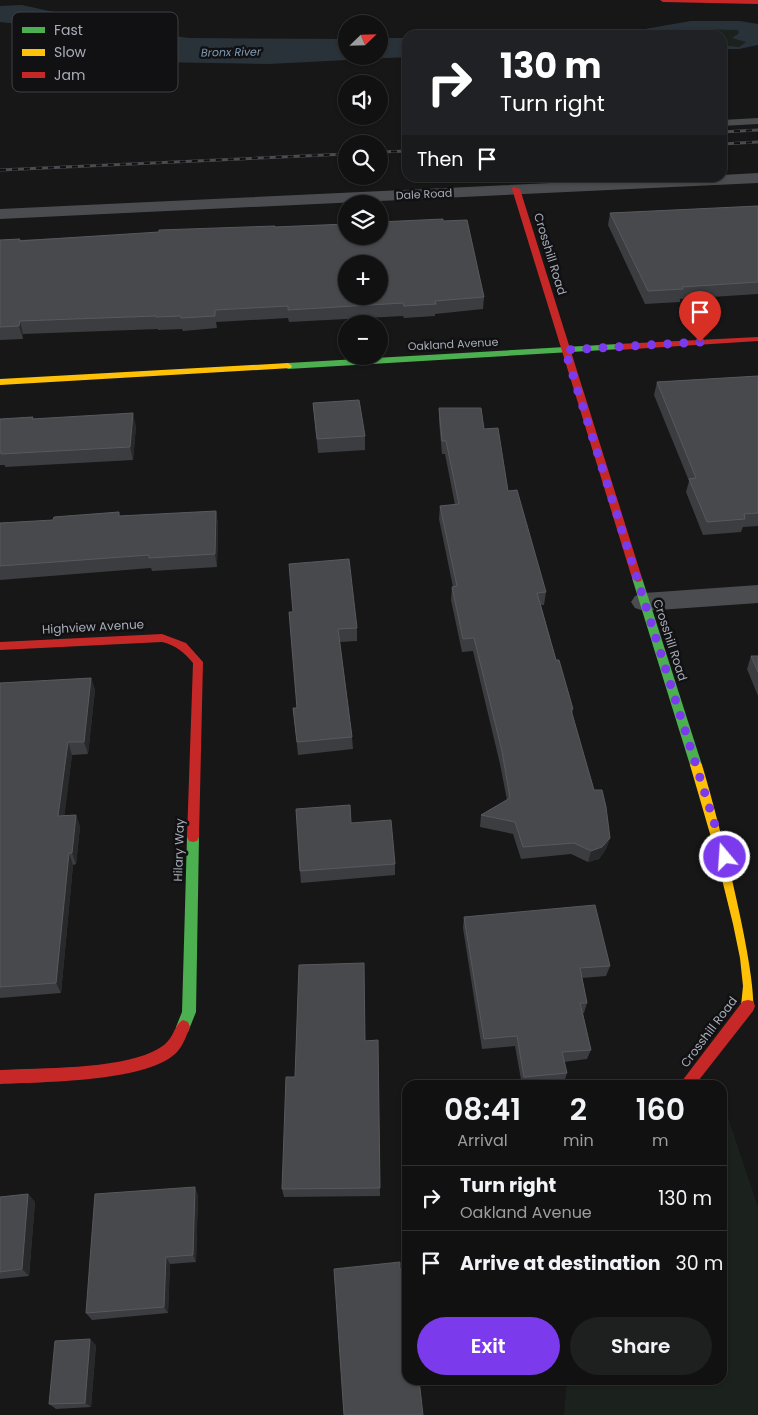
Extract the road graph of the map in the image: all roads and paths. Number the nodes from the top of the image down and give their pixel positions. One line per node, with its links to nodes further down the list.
1 (663, 0): 2 (main road)
2 (758, 2)
3 (758, 121): 4 (lane)
4 (727, 123)
5 (758, 178): 6 (street, Dale Road)
6 (727, 179)
7 (670, 182): 8 (street, Dale Road)
8 (516, 189): 9 (street, Dale Road); 11 (main road, Crosshill Road)
9 (0, 214)
10 (758, 339): 11 (main road, Oakland Avenue)
11 (565, 350): 12 (main road, Oakland Avenue); 14 (main road, Crosshill Road)
12 (0, 382)
13 (758, 594): 14 (street)
14 (644, 602): 17 (main road, Crosshill Road)
15 (185, 645): 16 (main road, Highview Avenue); 18 (main road, Hilary Way)
16 (0, 646)
17 (754, 1003): 19 (main road, Crosshill Road)
18 (0, 1077)
19 (690, 1080)

